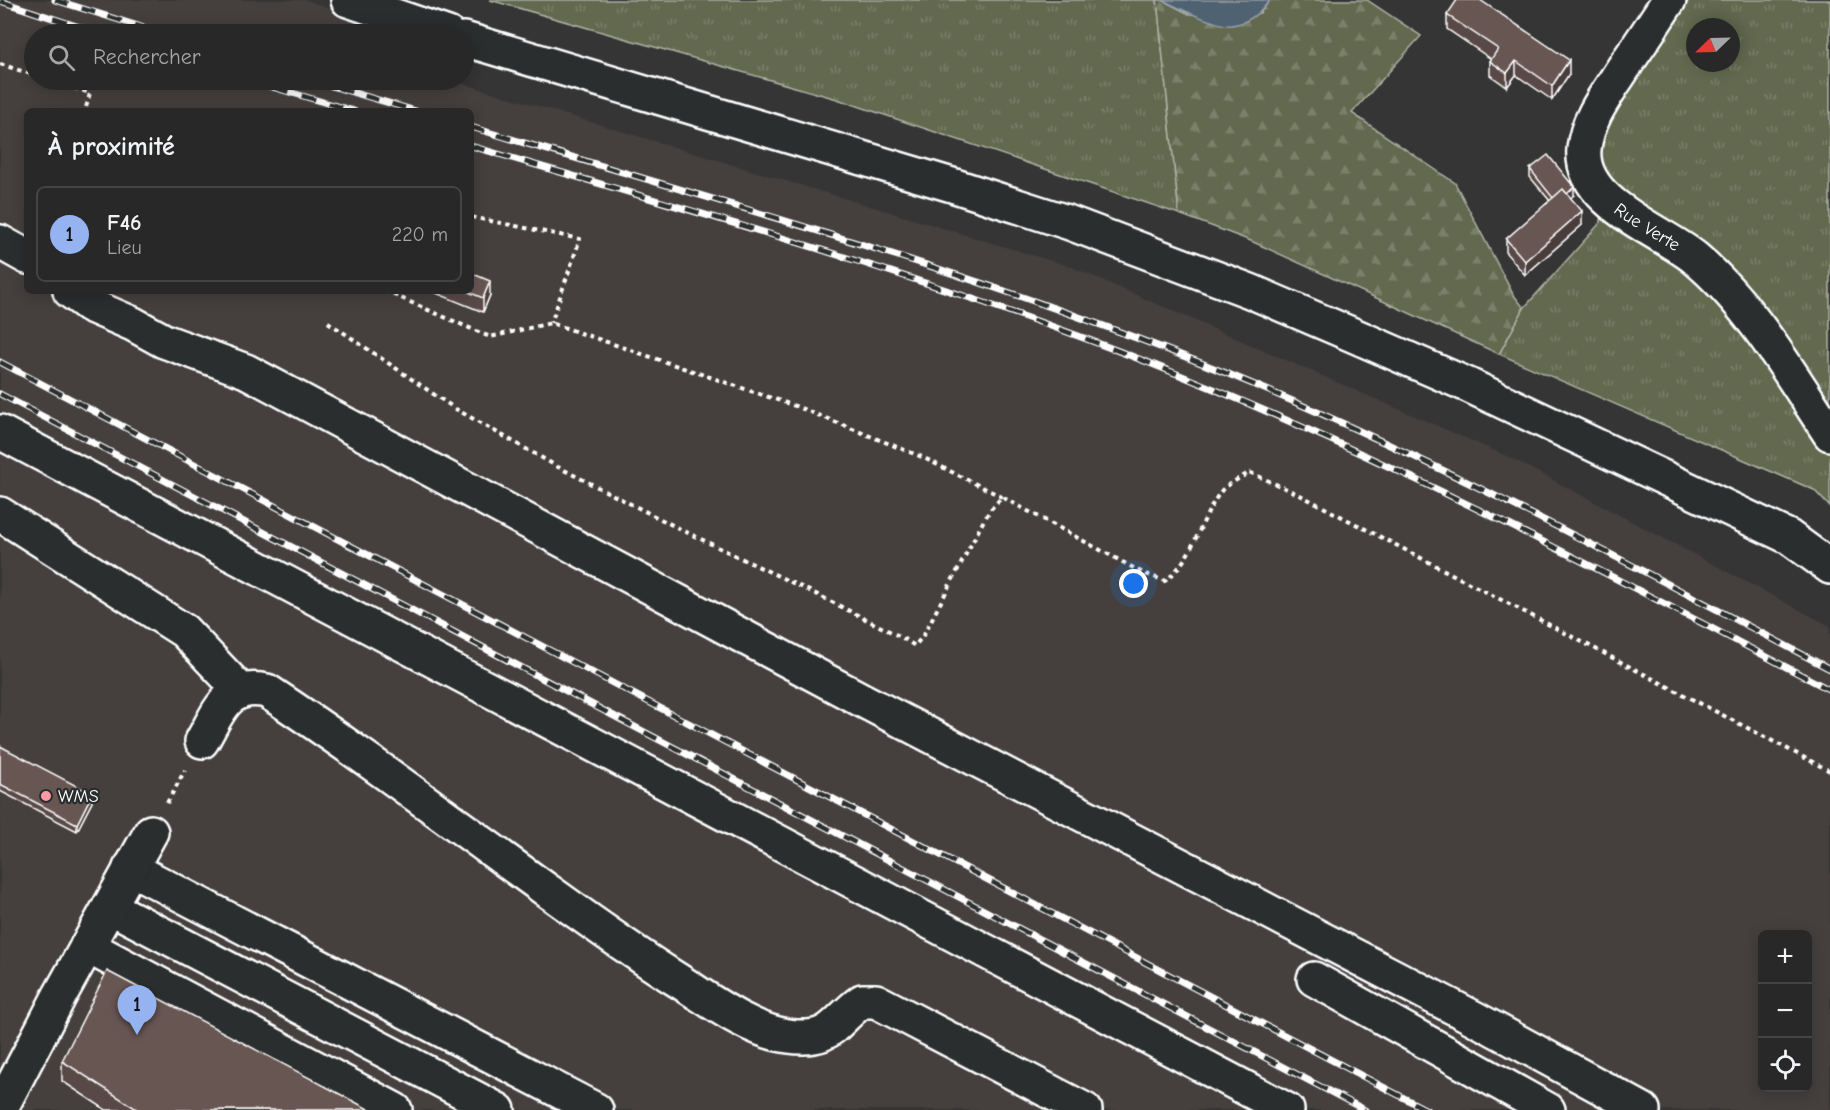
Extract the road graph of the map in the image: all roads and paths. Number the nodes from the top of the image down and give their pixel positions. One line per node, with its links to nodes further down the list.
1 (348, 0): 3 (street)
2 (1669, 0): 17 (street, Rue Verte)
3 (419, 24)
4 (474, 42): 20 (street)
5 (0, 64): 6 (path)
6 (24, 72)
7 (80, 90): 8 (path)
8 (86, 108)
9 (474, 218): 15 (path)
10 (0, 242): 11 (street)
11 (24, 255)
12 (74, 294): 36 (street)
13 (392, 294): 15 (path)
14 (328, 322): 18 (path)
15 (551, 323): 18 (path)
16 (0, 432): 34 (street)
17 (1830, 434)
18 (1002, 497): 23 (path)
19 (0, 514): 21 (street)
20 (1830, 567)
21 (240, 690): 22 (street); 33 (street)
22 (202, 741): 24 (path)
23 (1830, 771)
24 (151, 832): 25 (street)
25 (130, 868): 26 (street); 32 (street)
26 (110, 907): 27 (street); 31 (street)
27 (87, 946): 29 (street); 30 (street)
28 (1314, 979): 35 (street)
29 (0, 1110)
30 (395, 1110)
31 (498, 1110)
32 (596, 1110)
33 (1085, 1110)
34 (1287, 1110)
35 (1548, 1110)
36 (1643, 1110)

